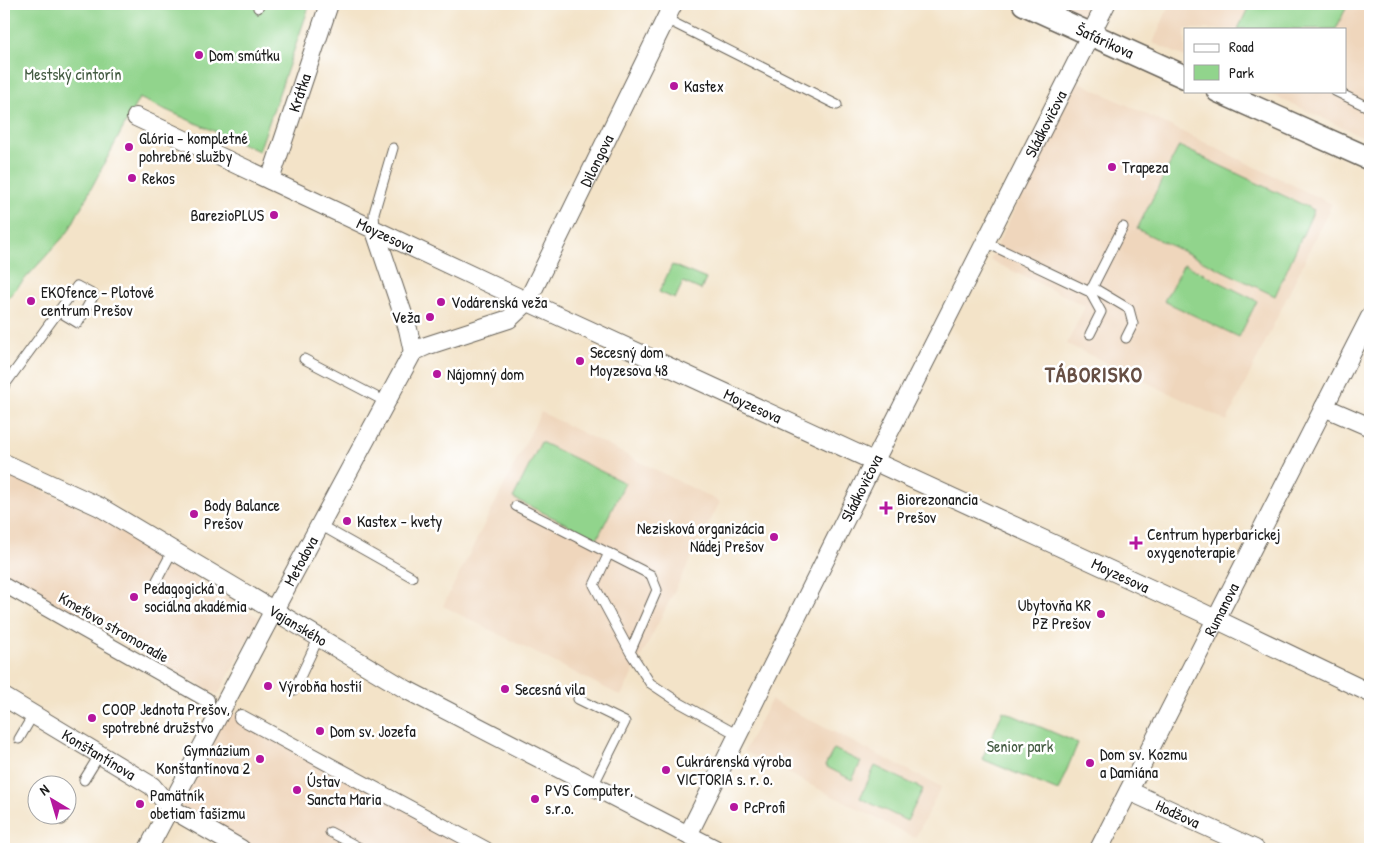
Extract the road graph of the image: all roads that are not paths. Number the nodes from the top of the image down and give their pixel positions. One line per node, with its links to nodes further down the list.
1 (329, 4): 14 (street, Krátka)
2 (1024, 4): 5 (street, Šafárikova)
3 (1106, 4): 5 (street, Sládkovičova)
4 (669, 11): 9 (lane, Dilongova); 19 (street, Dilongova)
5 (1090, 35): 6 (street, Šafárikova); 17 (street, Sládkovičova)
6 (1184, 77)
7 (1220, 92): 13 (street)
8 (1337, 92): 10 (lane)
9 (837, 105)
10 (1370, 108)
11 (136, 117): 14 (street, Moyzesova)
12 (394, 148): 16 (lane)
13 (1370, 159)
14 (270, 180): 16 (street, Moyzesova)
15 (1123, 227): 18 (lane)
16 (375, 231): 19 (street, Moyzesova); 24 (street)
17 (985, 242): 18 (lane); 30 (street, Sládkovičova)
18 (1091, 290): 22 (lane); 23 (lane)
19 (526, 302): 24 (street, Dilongova); 30 (street, Moyzesova)
20 (58, 311): 26 (lane)
21 (1370, 317): 28 (street, Rumanova)
22 (1090, 334)
23 (1126, 338)
24 (412, 352): 27 (street, Metodova)
25 (304, 359): 27 (lane)
26 (4, 386)
27 (386, 402): 33 (street, Metodova)
28 (1324, 407): 29 (street); 40 (street, Rumanova)
29 (1370, 427)
30 (875, 461): 40 (street, Moyzesova); 50 (street, Sládkovičova)
31 (4, 463): 34 (street, Vajanského)
32 (516, 506): 35 (lane)
33 (320, 525): 36 (lane); 39 (street, Metodova)
34 (173, 550): 37 (lane); 39 (street, Vajanského)
35 (609, 553): 42 (lane); 42 (lane)
36 (412, 577)
37 (157, 580)
38 (4, 585): 47 (street, Kmeťovo stromoradie)
39 (274, 610): 41 (street, Vajanského); 56 (street, Metodova)
40 (1216, 619): 44 (street, Moyzesova); 55 (street, Rumanova)
41 (319, 638): 43 (lane); 54 (street, Vajanského)
42 (630, 652): 50 (lane)
43 (294, 690)
44 (1370, 693)
45 (4, 697): 48 (street, Konštantínova)
46 (578, 699): 54 (lane)
47 (207, 700)
48 (33, 715): 51 (lane); 52 (street, Konštantínova)
49 (241, 717): 62 (street)
50 (738, 735): 58 (street, Sládkovičova)
51 (19, 739)
52 (100, 754): 53 (lane); 56 (street, Konštantínova)
53 (84, 780)
54 (593, 786): 58 (street, Vajanského)
55 (1129, 791): 64 (street, Rumanova); 65 (street, Hodžova)
56 (170, 808): 59 (street, Metodova); 60 (street, Konštantínova)
57 (330, 832): 61 (lane)
58 (688, 835): 63 (street, Vajanského)
59 (148, 849)
60 (241, 849)
61 (362, 849)
62 (486, 849)
63 (715, 849)
64 (1100, 849)
65 (1255, 849)

